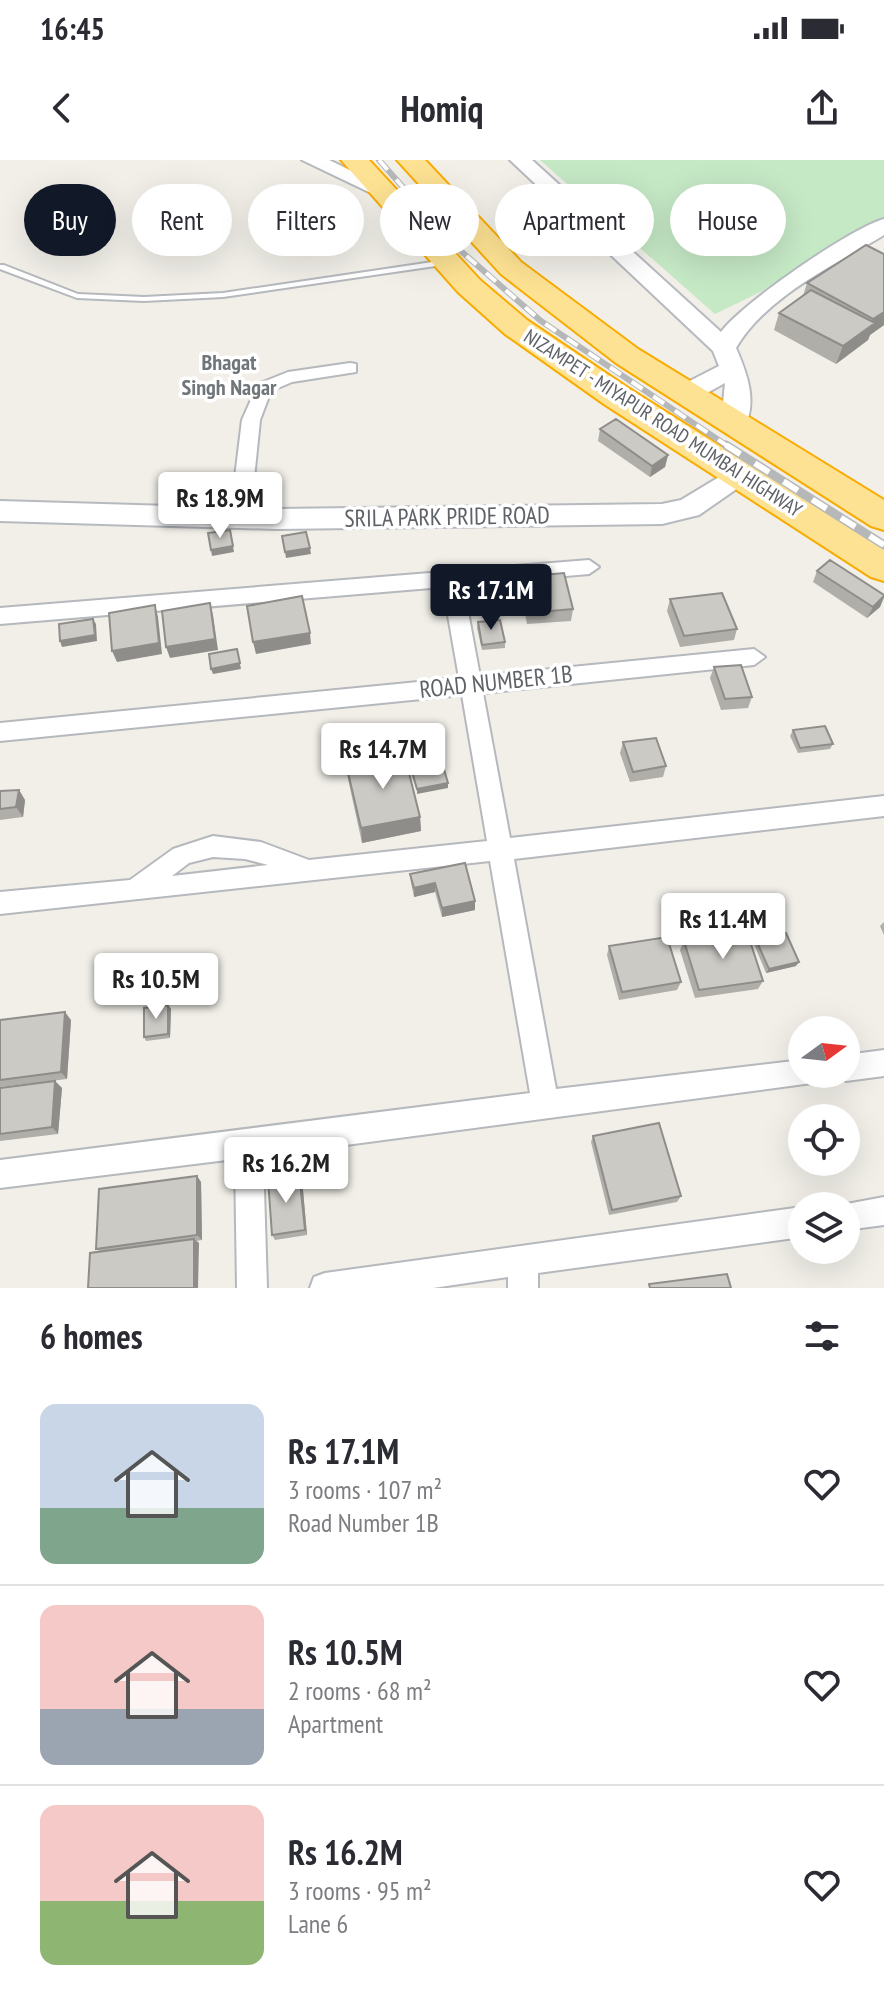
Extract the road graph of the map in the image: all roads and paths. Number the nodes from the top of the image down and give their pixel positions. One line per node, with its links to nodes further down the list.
1 (312, 160): 5 (street)
2 (354, 160): 5 (highway, NIZAMPET - MIYAPUR ROAD MUMBAI HIGHWAY)
3 (410, 160): 12 (highway, NIZAMPET - MIYAPUR ROAD MUMBAI HIGHWAY)
4 (520, 160): 10 (street)
5 (380, 190)
6 (884, 226): 10 (street)
7 (441, 256): 8 (highway, NIZAMPET - MIYAPUR ROAD MUMBAI HIGHWAY)
8 (447, 262): 9 (lane); 14 (highway, NIZAMPET - MIYAPUR ROAD MUMBAI HIGHWAY)
9 (1, 267)
10 (729, 358): 12 (street); 13 (street)
11 (350, 368): 17 (street)
12 (687, 393): 13 (highway, NIZAMPET - MIYAPUR ROAD MUMBAI HIGHWAY)
13 (734, 423): 16 (highway, NIZAMPET - MIYAPUR ROAD MUMBAI HIGHWAY)
14 (739, 474): 17 (street, SRILA PARK PRIDE ROAD); 19 (highway, NIZAMPET - MIYAPUR ROAD MUMBAI HIGHWAY)
15 (0, 511): 17 (street, SRILA PARK PRIDE ROAD)
16 (884, 517)
17 (240, 518)
18 (589, 567): 20 (street)
19 (884, 567)
20 (452, 578): 21 (street); 23 (street)
21 (0, 616)
22 (754, 657): 23 (street, ROAD NUMBER 1B)
23 (470, 684): 24 (street, ROAD NUMBER 1B); 26 (street)
24 (0, 732)
25 (884, 806): 26 (street)
26 (502, 848): 27 (street); 33 (street)
27 (307, 871): 28 (street); 28 (street)
28 (135, 891): 29 (street)
29 (0, 903)
30 (884, 1063): 31 (street)
31 (860, 1066)
32 (788, 1075): 33 (street)
33 (545, 1102): 34 (street)
34 (249, 1146): 35 (street); 40 (street)
35 (0, 1174)
36 (884, 1211): 37 (street)
37 (860, 1214)
38 (788, 1225): 39 (street)
39 (523, 1275): 41 (street)
40 (252, 1288)
41 (325, 1288)

